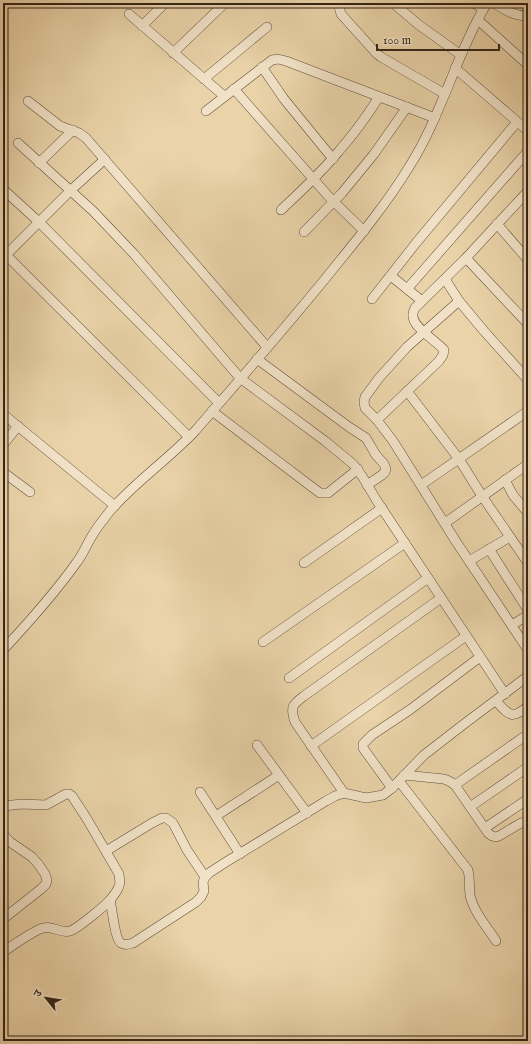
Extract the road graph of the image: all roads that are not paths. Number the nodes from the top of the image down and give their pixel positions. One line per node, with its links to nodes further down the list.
1 (165, 3): 11 (street)
2 (225, 3): 13 (street)
3 (338, 3): 20 (street)
4 (393, 3): 14 (street)
5 (474, 3): 7 (street)
6 (494, 3): 9 (street)
7 (485, 6): 10 (street)
8 (129, 14): 11 (street)
9 (528, 16)
10 (478, 20): 14 (street); 15 (street)
11 (142, 26): 13 (street)
12 (267, 27): 18 (street)
13 (173, 53): 18 (street)
14 (461, 55): 17 (street)
15 (528, 65)
16 (262, 67): 19 (street); 22 (street); 32 (street)
17 (455, 68): 20 (street); 27 (street)
18 (204, 79): 21 (street)
19 (234, 89): 21 (street); 34 (street)
20 (445, 94): 26 (street)
21 (224, 96): 25 (street)
22 (379, 97): 24 (street); 32 (street)
23 (28, 102): 28 (street)
24 (407, 108): 26 (street); 38 (street)
25 (206, 111)
26 (435, 118): 42 (street)
27 (524, 124): 47 (street)
28 (73, 130): 31 (street); 33 (street)
29 (18, 144): 33 (street)
30 (528, 151): 49 (street)
31 (105, 159): 36 (street); 55 (street)
32 (333, 159): 34 (street)
33 (39, 163): 36 (street)
34 (313, 179): 38 (street); 39 (street)
35 (4, 190): 40 (street)
36 (70, 191): 40 (street); 57 (street)
37 (527, 192): 41 (street)
38 (334, 203): 42 (street); 43 (street)
39 (281, 210)
40 (39, 222): 44 (street); 60 (street)
41 (497, 224): 45 (street); 46 (street)
42 (364, 231): 55 (street)
43 (304, 232)
44 (5, 253): 66 (street)
45 (466, 258): 48 (street); 53 (street)
46 (528, 260)
47 (391, 276): 49 (street); 50 (street)
48 (445, 279): 51 (street); 52 (street)
49 (407, 289): 51 (street)
50 (372, 299)
51 (422, 301): 54 (street)
52 (459, 301): 54 (street); 58 (street)
53 (528, 324)
54 (424, 332): 59 (street); 64 (street)
55 (267, 347): 56 (street)
56 (257, 359): 57 (street); 73 (street)
57 (240, 378): 60 (street); 70 (street)
58 (528, 380)
59 (408, 391): 64 (street); 68 (street)
60 (219, 403): 61 (street)
61 (212, 411): 66 (street); 70 (street)
62 (528, 411): 68 (street)
63 (3, 414): 65 (street)
64 (377, 420): 74 (street)
65 (18, 426): 67 (street); 77 (street)
66 (189, 437): 77 (street)
67 (3, 445)
68 (459, 459): 74 (street); 76 (street)
69 (528, 464): 72 (street)
70 (358, 469): 73 (street)
71 (3, 472): 75 (street)
72 (505, 480): 76 (street); 79 (street)
73 (368, 485): 78 (street)
74 (421, 485): 80 (street)
75 (30, 492)
76 (482, 496): 80 (street); 81 (street)
77 (115, 506): 94 (street)
78 (382, 508): 82 (street); 85 (street)
79 (528, 513)
80 (445, 523): 84 (street)
81 (510, 537): 83 (street); 86 (street)
82 (406, 543): 87 (street); 93 (street)
83 (489, 549): 84 (street); 89 (street)
84 (469, 561): 91 (street)
85 (304, 563)
86 (528, 563)
87 (428, 578): 88 (street); 98 (street)
88 (441, 598): 92 (street); 104 (street)
89 (528, 610)
90 (528, 615): 91 (street)
91 (512, 626): 95 (street)
92 (466, 636): 96 (street); 104 (street)
93 (263, 642)
94 (3, 650)
95 (528, 650)
96 (480, 658): 99 (street); 109 (street)
97 (528, 676): 99 (street)
98 (289, 678)
99 (505, 694): 100 (street)
100 (496, 700): 101 (street); 107 (street)
101 (528, 706)
102 (528, 734): 108 (street)
103 (257, 745): 106 (street)
104 (311, 746): 111 (street)
105 (528, 767): 114 (street)
106 (279, 775): 115 (street); 116 (street)
107 (401, 778): 108 (street); 109 (street); 125 (street)
108 (455, 784): 114 (street)
109 (392, 788): 111 (street)
110 (200, 792): 116 (street)
111 (344, 794): 115 (street)
112 (528, 799): 118 (street)
113 (3, 806): 120 (street)
114 (470, 807): 118 (street)
115 (307, 813): 121 (street)
116 (216, 816): 121 (street)
117 (528, 821): 118 (street)
118 (485, 828)
119 (3, 834): 124 (street)
120 (106, 851): 122 (street); 123 (street)
121 (240, 854): 122 (street)
122 (205, 877): 123 (street)
123 (110, 900): 126 (street)
124 (3, 919)
125 (496, 941)
126 (3, 952)

